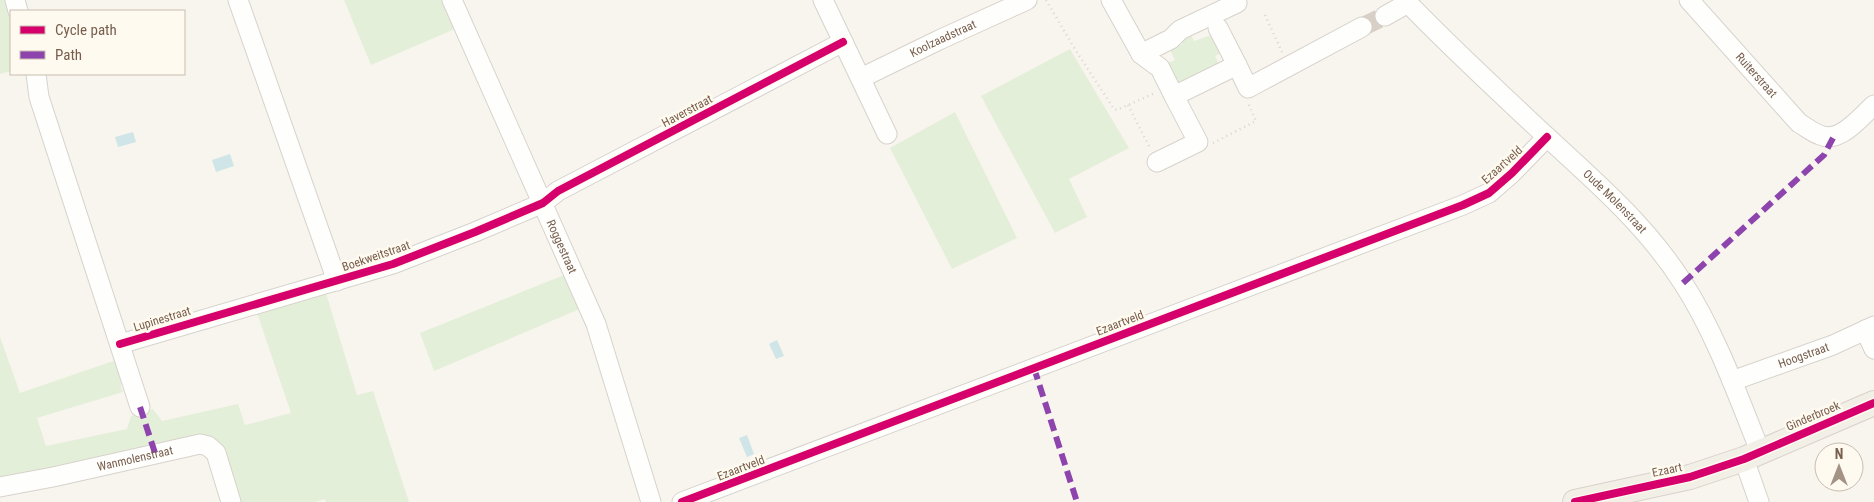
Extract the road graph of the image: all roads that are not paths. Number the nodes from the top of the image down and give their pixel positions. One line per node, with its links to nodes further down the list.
1 (238, 0): 23 (street, Boekweitstraat)
2 (452, 0): 22 (street, Roggestraat)
3 (823, 0): 12 (street)
4 (1027, 0): 16 (street, Koolzaadstraat)
5 (1111, 0): 13 (street)
6 (1689, 0): 18 (street, Ruiterstraat)
7 (1407, 1): 9 (street); 20 (street, Oude Molenstraat)
8 (1237, 3): 13 (street)
9 (1385, 16)
10 (1362, 27): 14 (street)
11 (1218, 28): 14 (street)
12 (844, 42): 16 (street); 22 (street, Haverstraat)
13 (1141, 54): 17 (street)
14 (1237, 65): 17 (street)
15 (36, 75): 26 (street, Lupinestraat)
16 (861, 78): 19 (street)
17 (1172, 91): 21 (street)
18 (1874, 105)
19 (887, 134)
20 (1547, 137): 28 (street, Oude Molenstraat); 35 (street, Ezaartveld)
21 (1156, 162)
22 (543, 203): 23 (street, Boekweitstraat); 34 (street, Roggestraat)
23 (336, 281): 24 (street, Boekweitstraat)
24 (211, 316): 26 (street, Lupinestraat)
25 (1870, 328): 27 (street); 28 (street, Hoogstraat)
26 (120, 344): 30 (street, Lupinestraat)
27 (1874, 349)
28 (1732, 380): 31 (street, Oude Molenstraat)
29 (1874, 403): 31 (main road, Ginderbroek)
30 (140, 407)
31 (1752, 455): 36 (main road, Ezaart); 37 (street, Oude Molenstraat)
32 (0, 486): 33 (street, Wanmolenstraat)
33 (231, 502)
34 (651, 502)
35 (682, 502)
36 (1575, 502)
37 (1759, 502)

